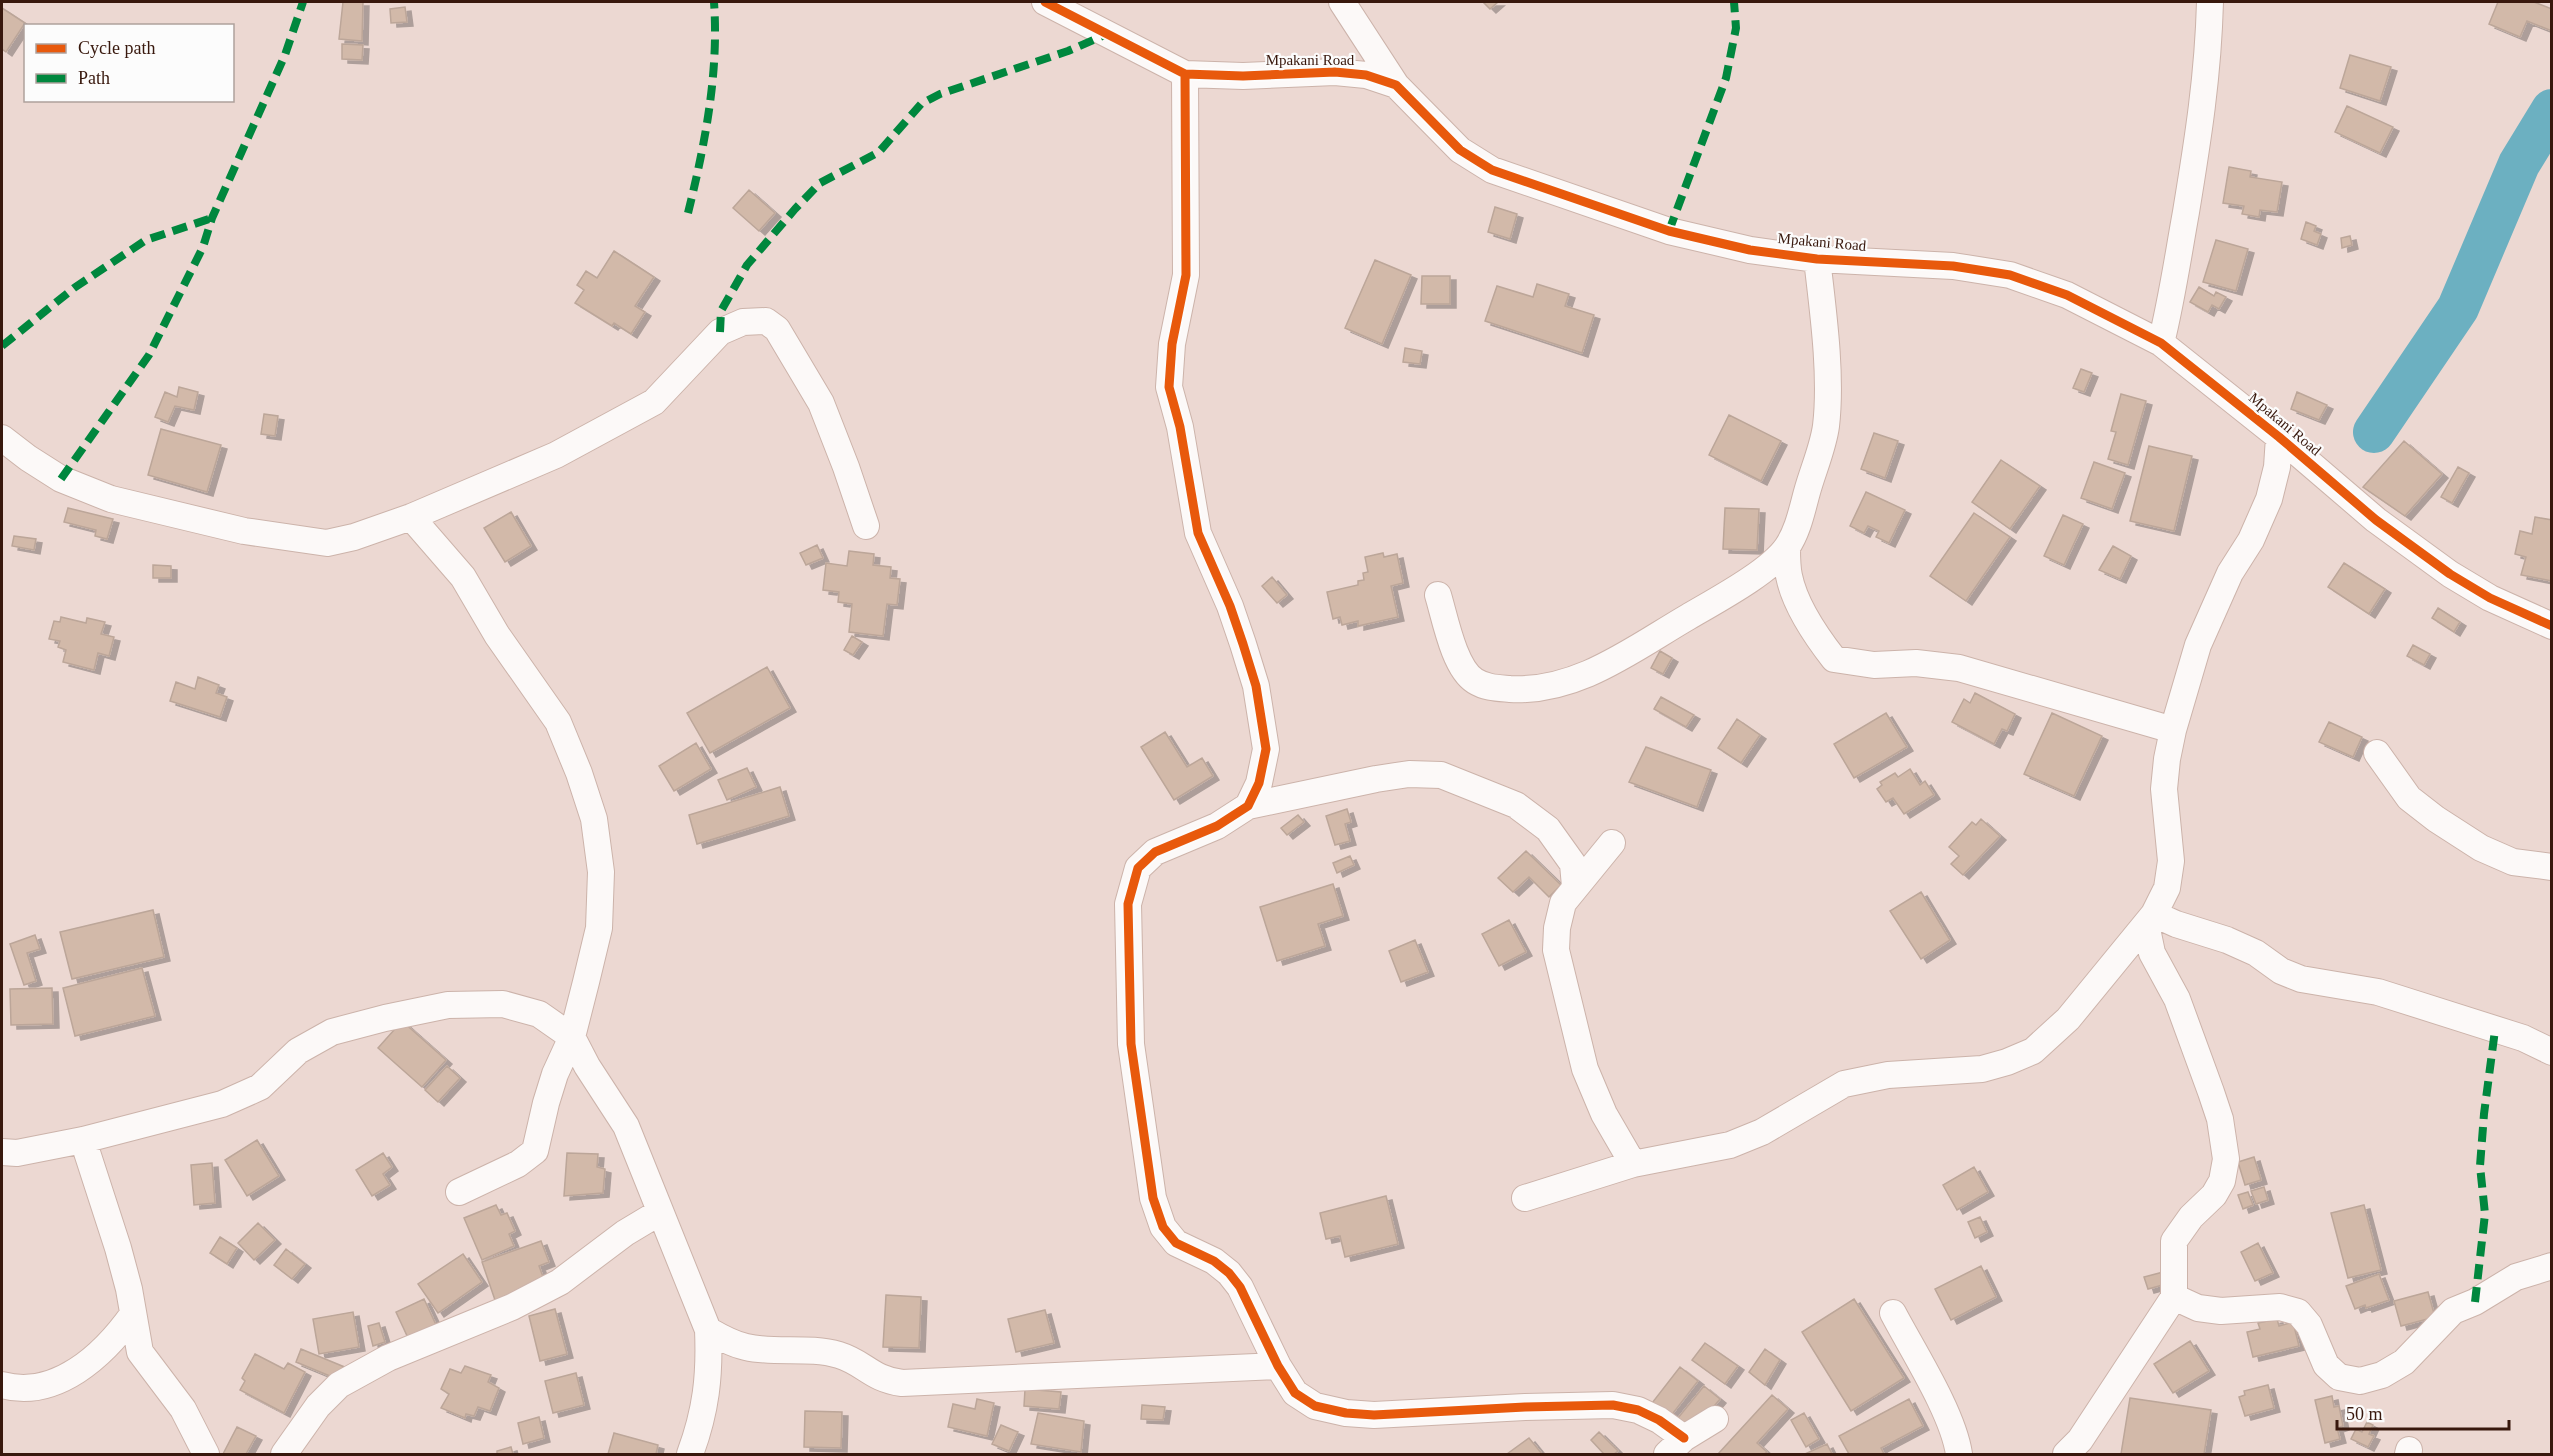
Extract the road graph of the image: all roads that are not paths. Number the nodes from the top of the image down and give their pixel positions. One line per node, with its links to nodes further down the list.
1 (1045, 2): 4 (street, Mpakani Road)
2 (1342, 2): 5 (street)
3 (2210, 2): 7 (street)
4 (1185, 74): 5 (street, Mpakani Road); 17 (street)
5 (1396, 85): 6 (street, Mpakani Road)
6 (1817, 259): 7 (street, Mpakani Road); 12 (street)
7 (2161, 343): 8 (street, Mpakani Road)
8 (2279, 436): 14 (street, Mpakani Road); 15 (street)
9 (2, 438): 10 (street)
10 (411, 517): 11 (street); 22 (street)
11 (866, 526)
12 (1787, 548): 13 (street); 15 (street)
13 (1438, 595)
14 (2552, 626)
15 (2173, 730): 21 (street)
16 (2377, 753): 19 (street)
17 (1248, 806): 20 (street); 35 (street)
18 (1612, 843): 20 (street)
19 (2552, 867)
20 (1575, 886): 26 (street)
21 (2150, 919): 23 (street); 26 (street); 31 (street)
22 (572, 1037): 24 (street); 27 (street); 29 (street)
23 (2552, 1052)
24 (83, 1140): 25 (street); 33 (street)
25 (2, 1152)
26 (1633, 1164): 28 (street)
27 (459, 1192)
28 (1525, 1198)
29 (660, 1212): 34 (street); 40 (street)
30 (2552, 1266): 31 (street)
31 (2174, 1297): 43 (street)
32 (1893, 1313): 42 (street)
33 (133, 1314): 36 (street); 39 (street)
34 (708, 1330): 35 (street); 41 (street)
35 (1278, 1366): 38 (street)
36 (2, 1385)
37 (1715, 1419): 38 (street)
38 (1675, 1446)
39 (206, 1455)
40 (284, 1455)
41 (690, 1455)
42 (1959, 1455)
43 (2066, 1455)

